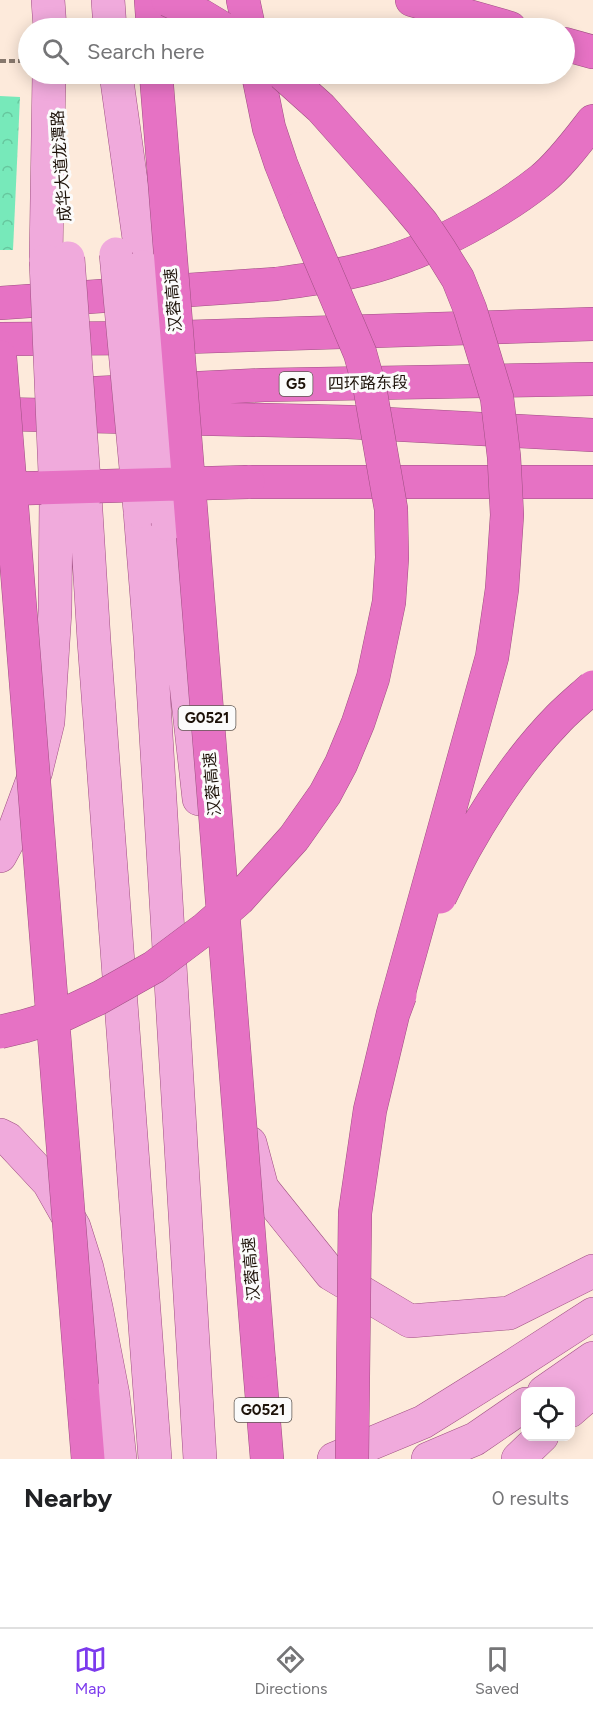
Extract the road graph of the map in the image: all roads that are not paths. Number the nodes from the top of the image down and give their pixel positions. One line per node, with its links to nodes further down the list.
1 (108, 0): 6 (main road)
2 (151, 0): 7 (highway)
3 (168, 0): 8 (highway, bridge)
4 (243, 0): 9 (highway)
5 (412, 0): 10 (highway)
6 (109, 18)
7 (152, 18)
8 (205, 18)
9 (247, 18)
10 (475, 18)
11 (575, 47): 12 (highway)
12 (593, 52)
13 (49, 84): 21 (main road)
14 (54, 84): 21 (main road, 成华大道龙潭路)
15 (112, 84): 22 (main road)
16 (117, 84): 22 (main road)
17 (157, 84): 39 (highway, 汉蓉高速 / G0521, bridge)
18 (260, 84): 38 (highway, bridge)
19 (294, 84): 37 (highway, bridge)
20 (593, 121): 23 (highway)
21 (57, 259): 33 (main road, bridge)
22 (130, 261): 34 (main road, bridge)
23 (0, 303)
24 (593, 324): 25 (highway)
25 (0, 339)
26 (0, 357): 50 (highway, bridge)
27 (593, 379): 28 (highway, 四环路东段 / G5)
28 (0, 398)
29 (0, 414): 30 (highway)
30 (593, 435)
31 (593, 482): 32 (highway, bridge)
32 (0, 489)
33 (70, 496): 36 (main road); 51 (main road)
34 (154, 517): 39 (main road); 49 (main road)
35 (593, 687): 37 (highway, bridge)
36 (0, 856)
37 (393, 1014): 54 (highway, bridge)
38 (0, 1032)
39 (238, 1100): 41 (main road); 52 (highway, 汉蓉高速 / G0521, bridge)
40 (0, 1135): 50 (main road)
41 (593, 1271)
42 (593, 1314): 53 (main road)
43 (593, 1358): 44 (main road)
44 (551, 1387)
45 (593, 1391): 47 (main road)
46 (521, 1407): 55 (main road)
47 (575, 1407)
48 (538, 1441): 56 (main road)
49 (199, 1453)
50 (109, 1458)
51 (155, 1458)
52 (267, 1459)
53 (334, 1459)
54 (352, 1459)
55 (429, 1459)
56 (518, 1459)

